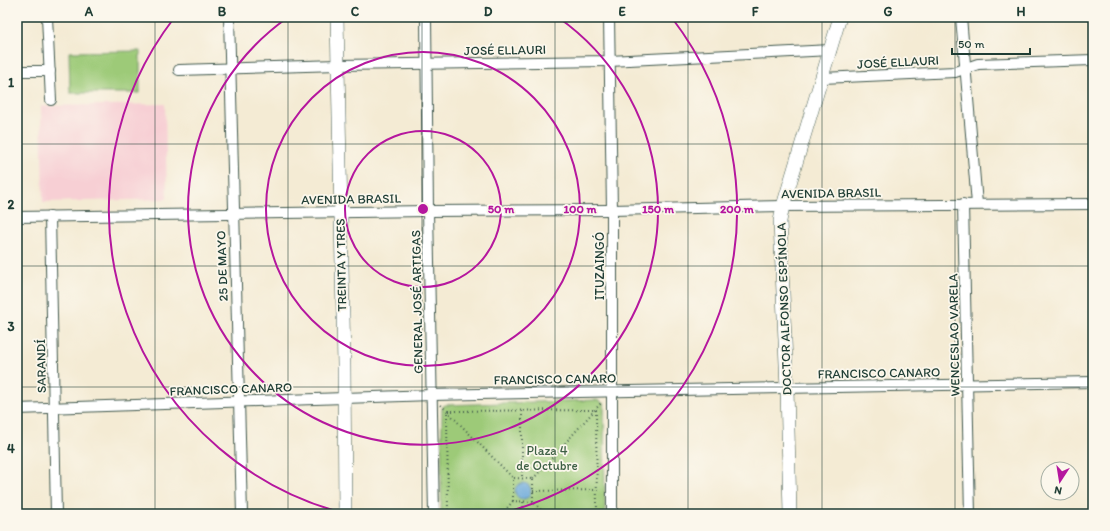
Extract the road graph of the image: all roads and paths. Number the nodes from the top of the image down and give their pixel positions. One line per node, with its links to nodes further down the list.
1 (47, 17): 17 (street)
2 (229, 17): 13 (street, 25 DE MAYO)
3 (337, 17): 12 (street, TREINTA Y TRES)
4 (426, 17): 11 (street, GENERAL JOSÉ ARTIGAS)
5 (610, 17): 10 (street, ITUZAINGÓ)
6 (840, 17): 8 (street, DOCTOR ALFONSO ESPÍNOLA)
7 (961, 17): 14 (street)
8 (831, 50): 10 (street, JOSÉ ELLAURI); 18 (street, DOCTOR ALFONSO ESPÍNOLA)
9 (1093, 60): 14 (street, JOSÉ ELLAURI)
10 (609, 61): 11 (street, JOSÉ ELLAURI); 24 (street, ITUZAINGÓ)
11 (428, 64): 12 (street, JOSÉ ELLAURI); 25 (street, GENERAL JOSÉ ARTIGAS)
12 (338, 65): 13 (street, JOSÉ ELLAURI); 26 (street, TREINTA Y TRES)
13 (230, 68): 15 (street, JOSÉ ELLAURI); 27 (street, 25 DE MAYO)
14 (966, 68): 18 (street, JOSÉ ELLAURI); 21 (street)
15 (179, 70)
16 (17, 71): 17 (street)
17 (50, 71): 19 (street)
18 (822, 78): 23 (street, DOCTOR ALFONSO ESPÍNOLA)
19 (51, 100)
20 (963, 204): 21 (street, AVENIDA BRASIL); 23 (street, AVENIDA BRASIL); 31 (street, WENCESLAO VARELA)
21 (977, 204): 22 (street, AVENIDA BRASIL)
22 (1093, 204)
23 (782, 206): 24 (street, AVENIDA BRASIL); 32 (street, DOCTOR ALFONSO ESPÍNOLA)
24 (612, 210): 25 (street, AVENIDA BRASIL); 33 (street, ITUZAINGÓ)
25 (428, 211): 26 (street, AVENIDA BRASIL); 34 (street, GENERAL JOSÉ ARTIGAS)
26 (340, 213): 27 (street, AVENIDA BRASIL); 35 (street, TREINTA Y TRES)
27 (234, 214): 28 (street, AVENIDA BRASIL); 36 (street, 25 DE MAYO)
28 (50, 216): 29 (street, AVENIDA BRASIL); 37 (street, SARANDÍ)
29 (17, 217)
30 (1093, 382): 31 (street, FRANCISCO CANARO)
31 (968, 385): 32 (street, FRANCISCO CANARO); 61 (street, WENCESLAO VARELA)
32 (787, 388): 33 (street, FRANCISCO CANARO); 60 (street, DOCTOR ALFONSO ESPÍNOLA)
33 (612, 391): 34 (street, FRANCISCO CANARO); 39 (path); 59 (street, ITUZAINGÓ)
34 (432, 395): 35 (street, FRANCISCO CANARO); 40 (path); 53 (street, GENERAL JOSÉ ARTIGAS)
35 (344, 398): 36 (street, FRANCISCO CANARO); 52 (street, TREINTA Y TRES)
36 (239, 402): 37 (street, FRANCISCO CANARO); 51 (street, 25 DE MAYO)
37 (55, 408): 38 (street, FRANCISCO CANARO); 50 (street, SARANDÍ)
38 (17, 409)
39 (596, 410): 41 (path); 44 (path); 45 (path)
40 (447, 411): 41 (path); 42 (path); 54 (path)
41 (522, 411): 43 (path)
42 (514, 478): 43 (path); 47 (path)
43 (522, 478): 44 (path)
44 (533, 479): 46 (path)
45 (597, 490): 46 (path); 58 (path)
46 (533, 491): 49 (path)
47 (513, 502): 48 (path); 55 (path)
48 (523, 502): 49 (path); 56 (path)
49 (533, 502): 57 (path)
50 (56, 514)
51 (242, 514)
52 (345, 514)
53 (434, 514)
54 (448, 514)
55 (502, 514)
56 (524, 514)
57 (545, 514)
58 (597, 514)
59 (612, 514)
60 (790, 514)
61 (970, 514)

